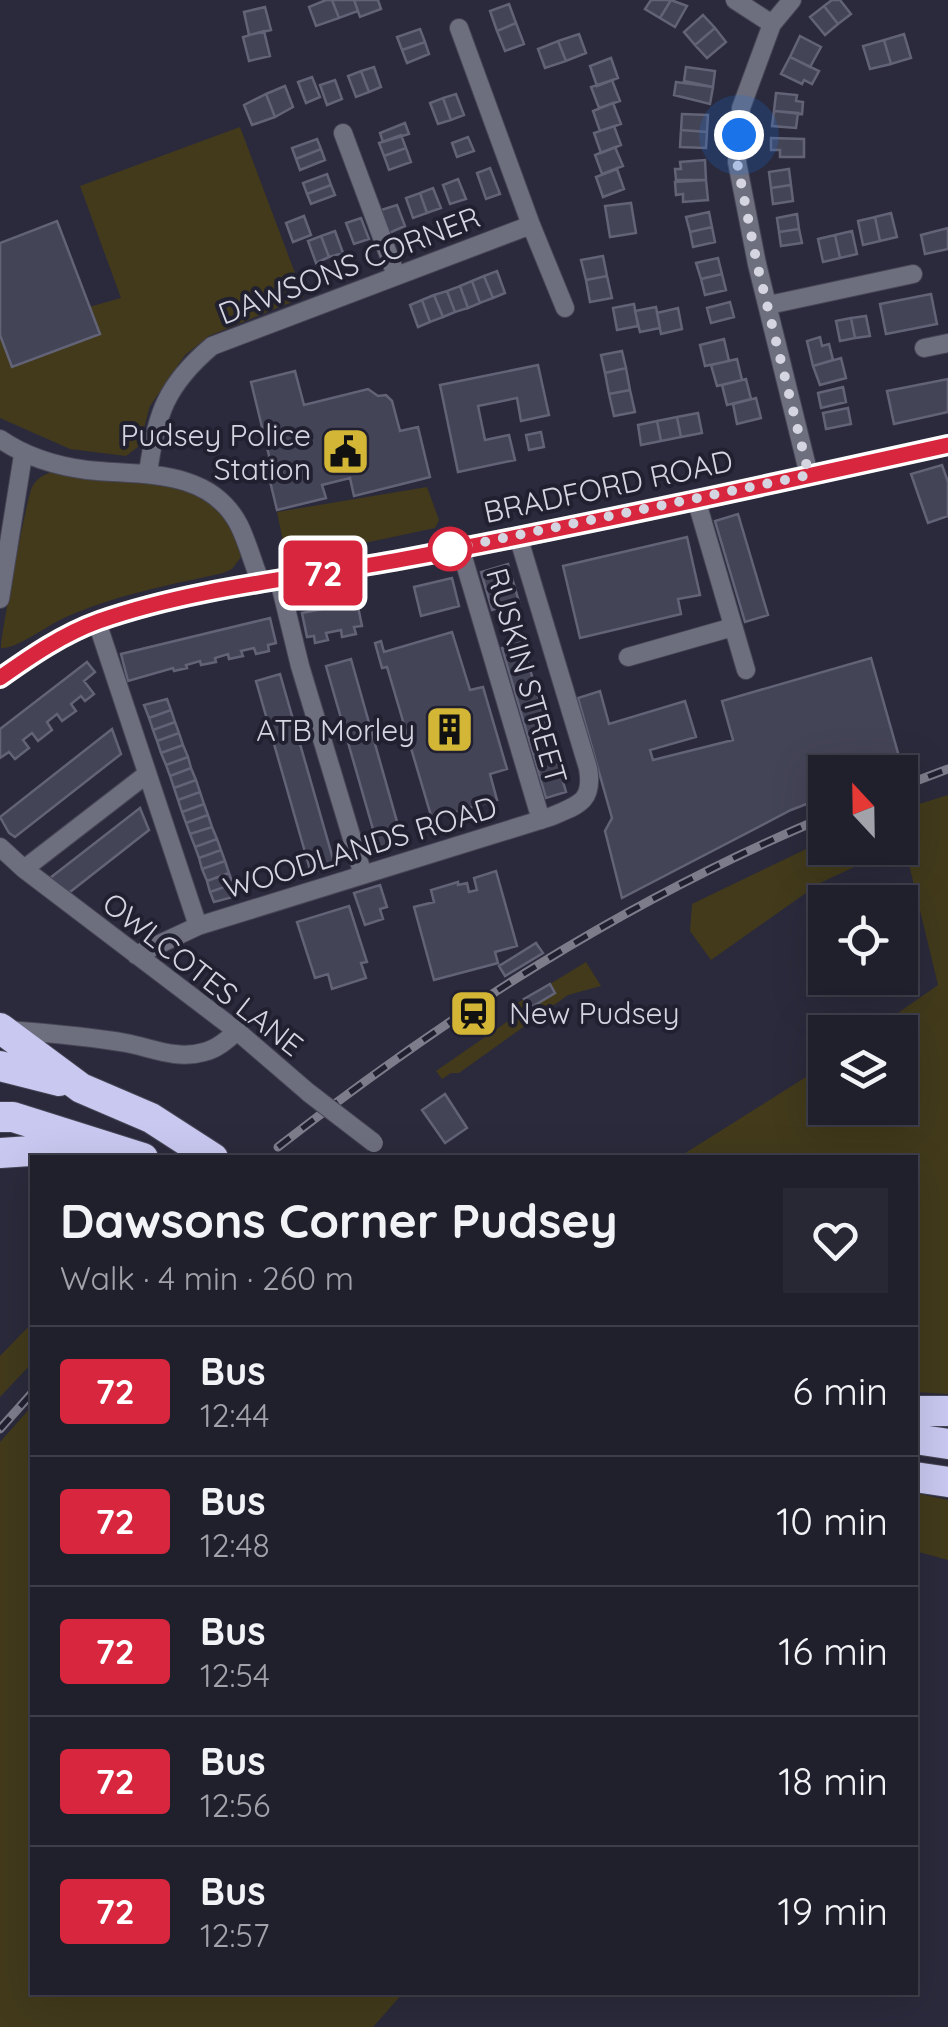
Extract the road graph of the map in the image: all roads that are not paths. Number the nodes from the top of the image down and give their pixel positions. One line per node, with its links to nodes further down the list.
1 (735, 0): 3 (street)
2 (792, 0): 3 (street)
3 (772, 24): 9 (street)
4 (460, 28): 6 (street)
5 (343, 132): 8 (street)
6 (531, 225): 8 (street, DAWSONS CORNER); 10 (street)
7 (913, 274): 9 (street)
8 (396, 275): 16 (street, DAWSONS CORNER)
9 (770, 305): 17 (street)
10 (565, 308)
11 (948, 343): 12 (street)
12 (924, 348)
13 (0, 439): 15 (street)
14 (948, 446): 17 (main road, BRADFORD ROAD)
15 (23, 455): 16 (street); 22 (street)
16 (148, 473): 21 (street)
17 (809, 475): 18 (main road, BRADFORD ROAD)
18 (696, 499): 19 (main road, BRADFORD ROAD); 24 (street)
19 (518, 536): 20 (main road, BRADFORD ROAD); 29 (street, WOODLANDS ROAD)
20 (460, 548): 21 (main road, BRADFORD ROAD); 29 (street, RUSKIN STREET)
21 (270, 582): 23 (main road, BRADFORD ROAD); 32 (street)
22 (0, 599)
23 (97, 622): 27 (main road, BRADFORD ROAD); 28 (street)
24 (733, 627): 25 (street); 26 (street)
25 (628, 657)
26 (746, 670)
27 (1, 676)
28 (147, 774): 31 (street); 33 (street)
29 (540, 820): 32 (street, WOODLANDS ROAD)
30 (0, 847): 31 (street, OWLCOTES LANE)
31 (24, 869): 34 (street, OWLCOTES LANE)
32 (363, 875): 33 (street, WOODLANDS ROAD)
33 (198, 926): 34 (street, WOODLANDS ROAD)
34 (136, 955): 36 (street, OWLCOTES LANE)
35 (1, 1029): 36 (street); 38 (highway)
36 (238, 1031): 40 (street, OWLCOTES LANE, bridge)
37 (0, 1066): 38 (highway)
38 (81, 1088): 44 (highway)
39 (0, 1117): 41 (highway)
40 (374, 1143)
41 (108, 1146): 42 (highway); 43 (highway)
42 (0, 1153)
43 (134, 1155)
44 (208, 1155)
45 (918, 1410): 46 (highway)
46 (948, 1411)
47 (918, 1440): 48 (highway)
48 (948, 1444)
49 (918, 1477): 50 (highway)
50 (948, 1482)

